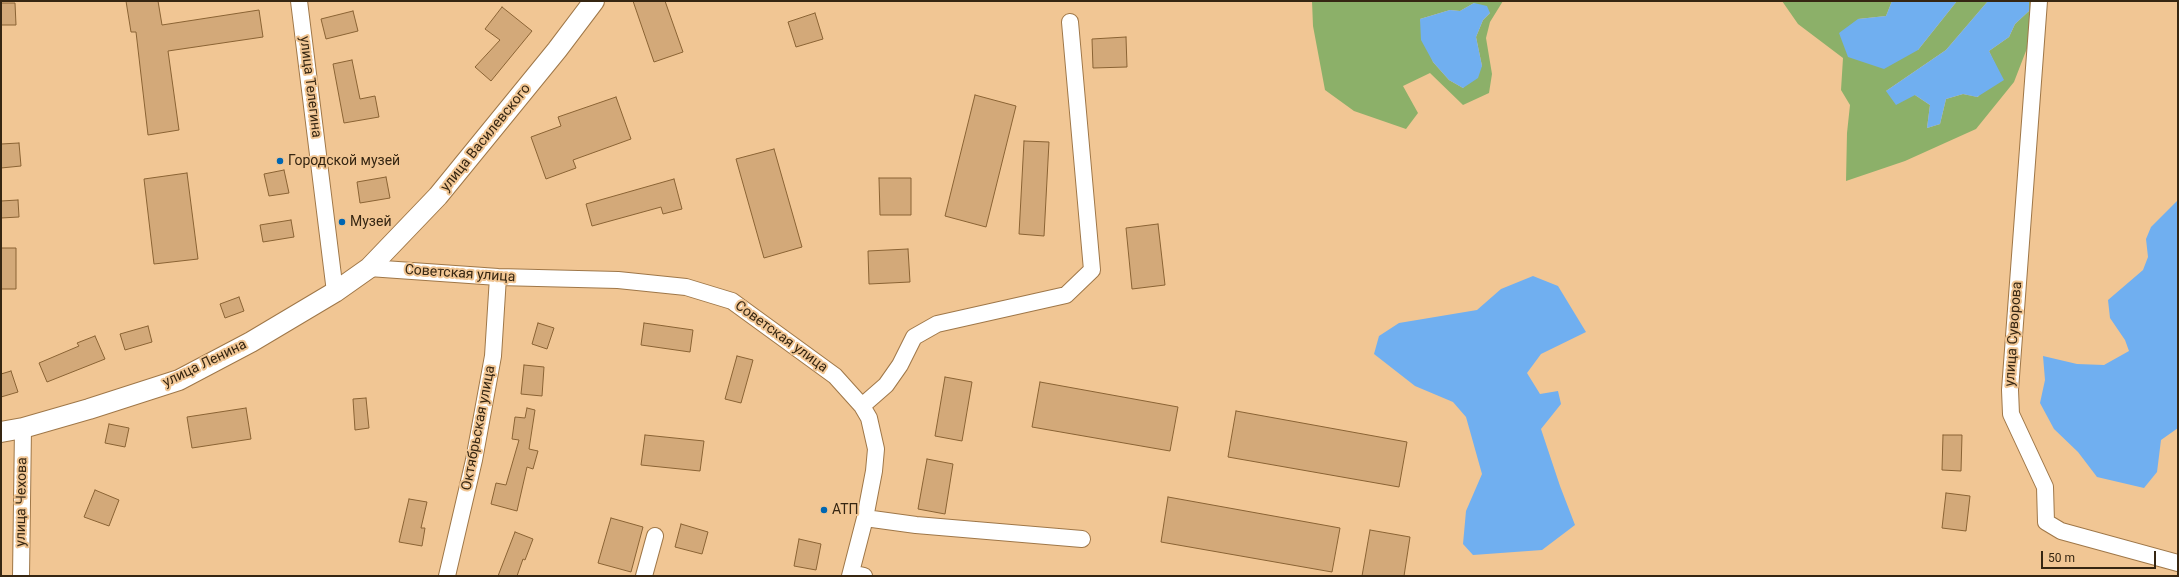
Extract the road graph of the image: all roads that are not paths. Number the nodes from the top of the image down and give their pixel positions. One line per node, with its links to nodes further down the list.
1 (299, 1): 7 (street, улица Телегина)
2 (594, 1): 5 (main road, улица Василевского)
3 (2039, 1): 14 (street, улица Суворова)
4 (1070, 22): 8 (street)
5 (369, 268): 6 (street, Советская улица); 7 (main road, улица Ленина)
6 (498, 277): 8 (street, Советская улица); 17 (street, Октябрьская улица)
7 (335, 292): 9 (main road, улица Ленина)
8 (862, 406): 11 (street, Советская улица)
9 (23, 428): 10 (main road, улица Ленина); 16 (street, улица Чехова)
10 (1, 432)
11 (866, 518): 13 (street); 15 (street, Советская улица)
12 (655, 536): 18 (street)
13 (1082, 539)
14 (2178, 563)
15 (855, 575)
16 (21, 576)
17 (447, 576)
18 (644, 576)

